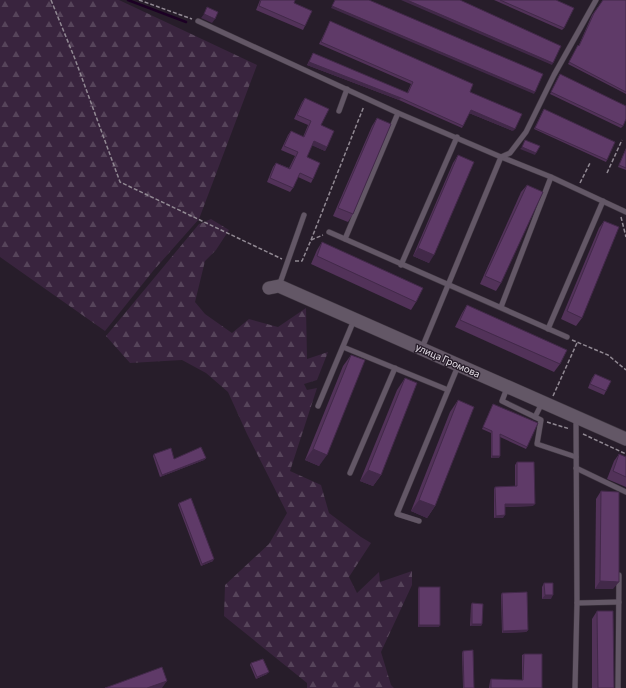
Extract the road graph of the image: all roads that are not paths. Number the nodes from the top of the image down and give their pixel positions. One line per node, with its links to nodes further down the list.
1 (596, 0): 7 (lane)
2 (198, 21): 3 (lane)
3 (347, 89): 4 (lane); 5 (lane)
4 (339, 110)
5 (398, 113): 6 (lane); 13 (lane)
6 (456, 137): 7 (lane); 14 (lane)
7 (501, 157): 8 (lane); 15 (lane)
8 (552, 177): 9 (lane); 17 (lane)
9 (603, 201): 10 (lane); 19 (lane)
10 (626, 212)
11 (304, 215): 16 (lane)
12 (329, 232): 13 (lane)
13 (345, 239): 14 (lane)
14 (402, 265): 15 (lane)
15 (448, 285): 17 (lane); 22 (lane)
16 (274, 287): 18 (street, улица Громова)
17 (501, 307): 19 (lane)
18 (354, 320): 21 (lane); 22 (street, улица Громова)
19 (548, 329): 20 (lane)
20 (567, 337)
21 (343, 347): 24 (lane); 28 (lane)
22 (422, 349): 23 (street, улица Громова)
23 (458, 365): 25 (street, улица Громова); 26 (lane)
24 (395, 368): 26 (lane); 34 (lane)
25 (508, 387): 27 (street, улица Громова); 30 (lane)
26 (448, 390): 38 (lane)
27 (546, 403): 29 (street, улица Громова); 30 (lane)
28 (318, 406)
29 (576, 416): 31 (street, улица Громова); 32 (lane)
30 (536, 417): 32 (lane)
31 (626, 438)
32 (576, 457): 33 (lane)
33 (576, 468): 35 (lane); 41 (lane)
34 (350, 473)
35 (619, 488): 36 (lane); 37 (lane)
36 (626, 492)
37 (619, 496)
38 (419, 521)
39 (619, 572): 40 (lane)
40 (619, 602): 41 (lane); 43 (lane)
41 (577, 603): 42 (lane)
42 (575, 688)
43 (618, 688)

